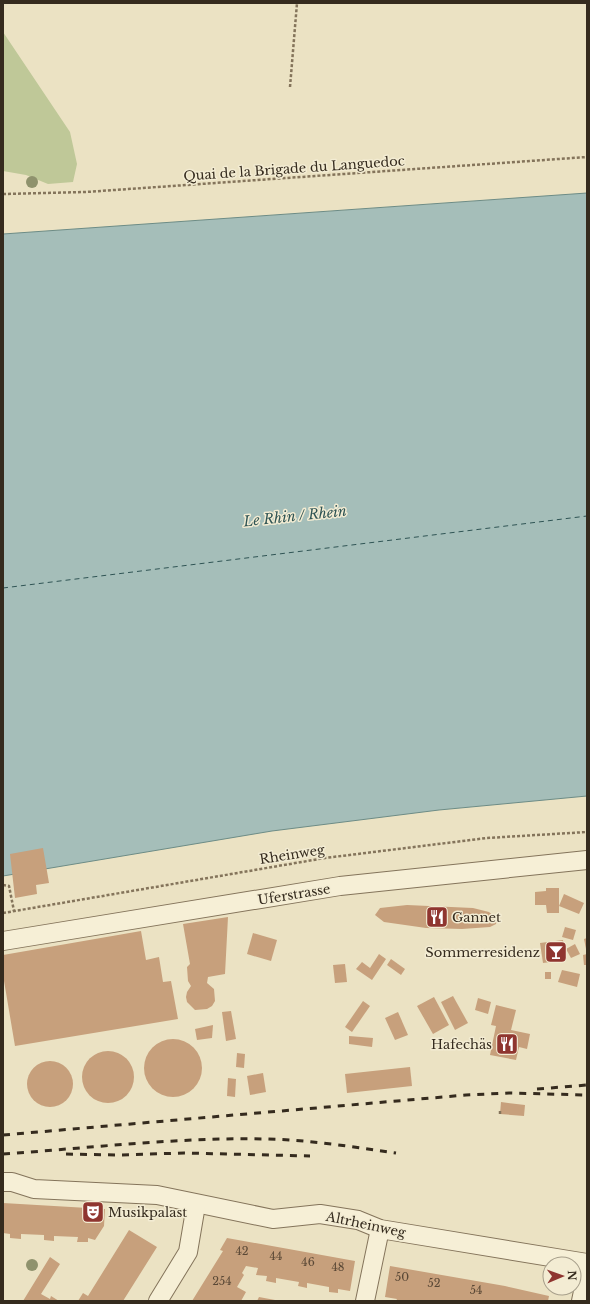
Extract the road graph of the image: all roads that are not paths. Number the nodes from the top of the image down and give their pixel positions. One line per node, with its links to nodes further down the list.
1 (587, 860): 2 (street, Uferstrasse)
2 (3, 941)
3 (3, 1182): 4 (street, Altrheinweg)
4 (196, 1205): 5 (street, Altrheinweg); 8 (street)
5 (380, 1229): 6 (street, Altrheinweg); 9 (street)
6 (587, 1263)
7 (587, 1272): 10 (street)
8 (158, 1301)
9 (365, 1301)
10 (581, 1301)

